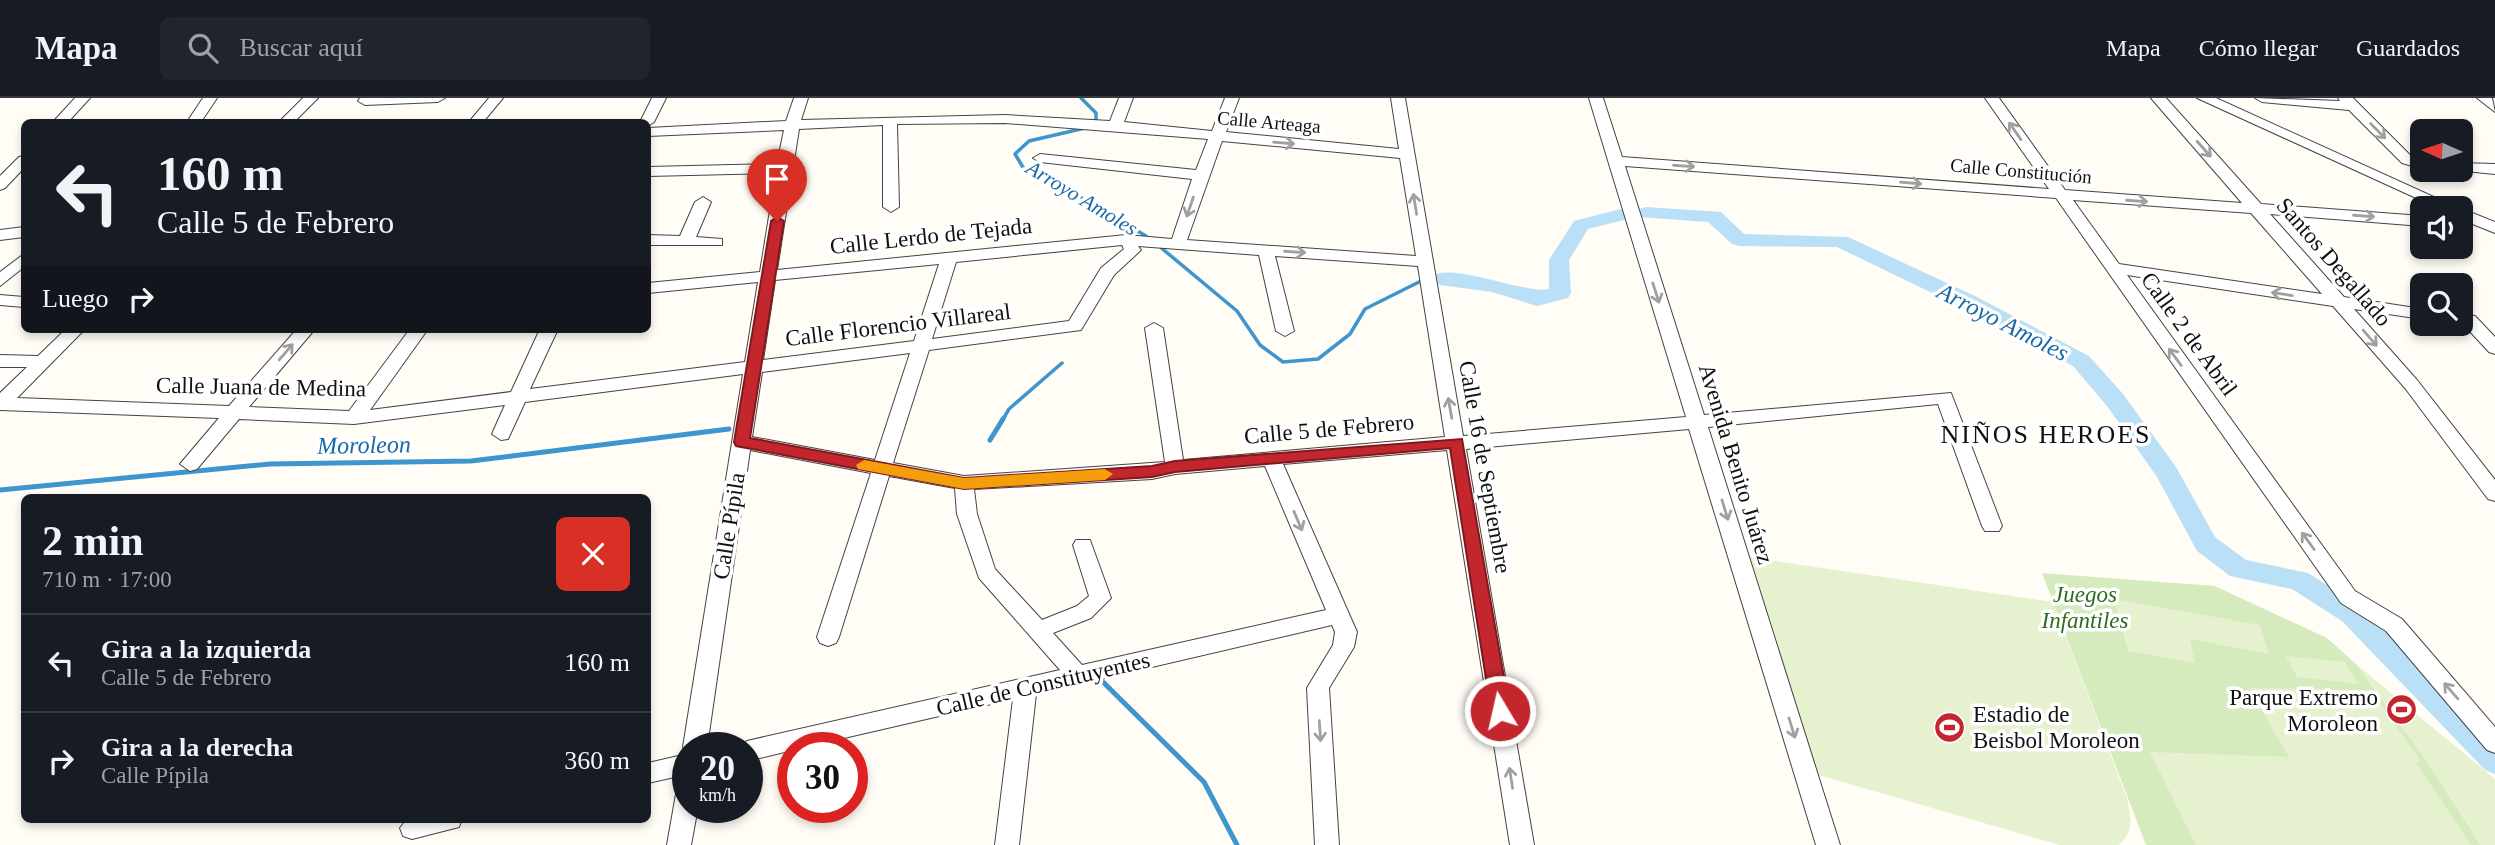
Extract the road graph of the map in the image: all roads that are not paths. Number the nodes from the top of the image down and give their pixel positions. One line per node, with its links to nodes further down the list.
1 (82, 98): 21 (street)
2 (210, 98): 22 (street)
3 (311, 98): 23 (street)
4 (438, 98): 17 (street)
5 (496, 98): 24 (street)
6 (659, 98): 25 (street)
7 (801, 98): 27 (street, Calle Pípila)
8 (1126, 98): 28 (street)
9 (1233, 98): 31 (street)
10 (1398, 98): 32 (street, Calle 16 de Septiembre)
11 (1596, 98): 35 (street, Avenida Benito Juárez)
12 (1992, 98): 45 (street, Calle 2 de Abril, one-way to 12)
13 (2158, 98): 49 (street, Santos Degallado, one-way to 49)
14 (2204, 98): 46 (street)
15 (2262, 98): 18 (street)
16 (2484, 98): 19 (street)
17 (365, 102)
18 (2349, 102): 34 (street, one-way to 34)
19 (2495, 108)
20 (739, 109): 29 (street)
21 (63, 119)
22 (196, 119)
23 (289, 119)
24 (478, 119)
25 (648, 119)
26 (890, 120): 27 (street, Calle Arteaga); 28 (street, Calle Arteaga); 48 (street)
27 (792, 125): 29 (street, Calle Arteaga); 39 (street, Calle Pípila)
28 (1116, 126): 31 (street, Calle Arteaga)
29 (733, 128): 30 (street, Calle Arteaga)
30 (651, 132)
31 (1216, 136): 32 (street, Calle Arteaga, one-way to 32); 43 (street)
32 (1407, 153): 64 (street, Calle 16 de Septiembre, one-way to 32)
33 (1040, 158): 43 (street)
34 (2410, 159)
35 (1616, 161): 45 (street, Calle Constitución, one-way to 45); 91 (street, Avenida Benito Juárez, one-way to 91)
36 (21, 163): 38 (street)
37 (21, 165): 44 (street)
38 (0, 167)
39 (784, 168): 42 (street); 66 (street, Calle Pípila)
40 (2473, 168): 41 (street)
41 (2495, 169)
42 (651, 171)
43 (1201, 175): 60 (street, one-way to 60)
44 (0, 185)
45 (2060, 195): 49 (street, Calle Constitución, one-way to 49); 65 (street, Calle 2 de Abril)
46 (2423, 196)
47 (703, 202): 58 (street)
48 (891, 207)
49 (2257, 209): 51 (street, Calle Constitución, one-way to 51); 71 (street, Santos Degallado)
50 (2473, 219): 53 (street)
51 (2410, 220)
52 (2473, 225): 53 (street)
53 (2492, 227)
54 (21, 232): 55 (street)
55 (0, 234)
56 (651, 240): 58 (street)
57 (1130, 240): 60 (street, Calle Lerdo de Tejada); 62 (street, Calle Lerdo de Tejada); 82 (street, Calle Florencio Villareal)
58 (686, 241): 59 (street)
59 (716, 242)
60 (1170, 243): 61 (street)
61 (1266, 250): 64 (street, one-way to 64); 77 (street)
62 (950, 256): 66 (street, Calle Lerdo de Tejada); 82 (street)
63 (21, 262): 67 (street)
64 (1424, 262): 94 (street, Calle 16 de Septiembre, one-way to 64)
65 (2112, 268): 71 (street, one-way to 65); 109 (street, Calle 2 de Abril, one-way to 65)
66 (770, 275): 68 (street, Calle Lerdo de Tejada); 86 (street, Calle Pípila)
67 (0, 281)
68 (651, 288)
69 (0, 300): 70 (street)
70 (21, 302)
71 (2340, 302): 72 (street); 100 (street, Santos Degallado, one-way to 100)
72 (2410, 312)
73 (2473, 321): 74 (street)
74 (2495, 324)
75 (2473, 327): 83 (street)
76 (1154, 328): 97 (street)
77 (1285, 331)
78 (72, 333): 85 (street)
79 (303, 333): 89 (street, one-way to 79)
80 (416, 333): 90 (street)
81 (548, 333): 87 (street)
82 (921, 347): 86 (street, Calle Florencio Villareal); 98 (street)
83 (2495, 348)
84 (0, 361): 85 (street)
85 (42, 362): 88 (street)
86 (756, 367): 87 (street, Calle Florencio Villareal); 93 (street, Calle Pípila)
87 (518, 396): 90 (street, Calle Juana de Medina); 92 (street)
88 (1, 403): 89 (street, Calle Juana de Medina)
89 (233, 413): 90 (street, Calle Juana de Medina); 96 (street)
90 (354, 418)
91 (1698, 422): 94 (street, Calle 5 de Febrero); 101 (street, Calle 5 de Febrero); 120 (street, Avenida Benito Juárez, one-way to 120)
92 (501, 433)
93 (742, 442): 98 (street, Calle 5 de Febrero); 108 (street, Calle Pípila)
94 (1457, 442): 95 (street, Calle 5 de Febrero); 119 (street, Calle 16 de Septiembre, one-way to 94)
95 (1271, 458): 97 (street, Calle 5 de Febrero); 103 (street, one-way to 103)
96 (190, 464)
97 (1175, 467): 99 (street, Calle 5 de Febrero)
98 (881, 468): 99 (street, Calle 5 de Febrero); 105 (street)
99 (964, 484): 104 (street)
100 (2495, 494)
101 (1992, 526)
102 (1083, 545): 104 (street)
103 (1338, 615): 106 (street, Calle de Constituyentes); 118 (street, one-way to 118)
104 (1038, 630): 106 (street)
105 (828, 637)
106 (1079, 676): 107 (street, Calle de Constituyentes)
107 (1025, 689): 110 (street, Calle de Constituyentes); 117 (street)
108 (697, 732)
109 (2495, 743)
110 (763, 747)
111 (672, 768): 112 (street)
112 (651, 772)
113 (433, 823): 115 (street)
114 (683, 823): 116 (street)
115 (412, 828)
116 (679, 845)
117 (1007, 845)
118 (1327, 845)
119 (1522, 845)
120 (1828, 845)

